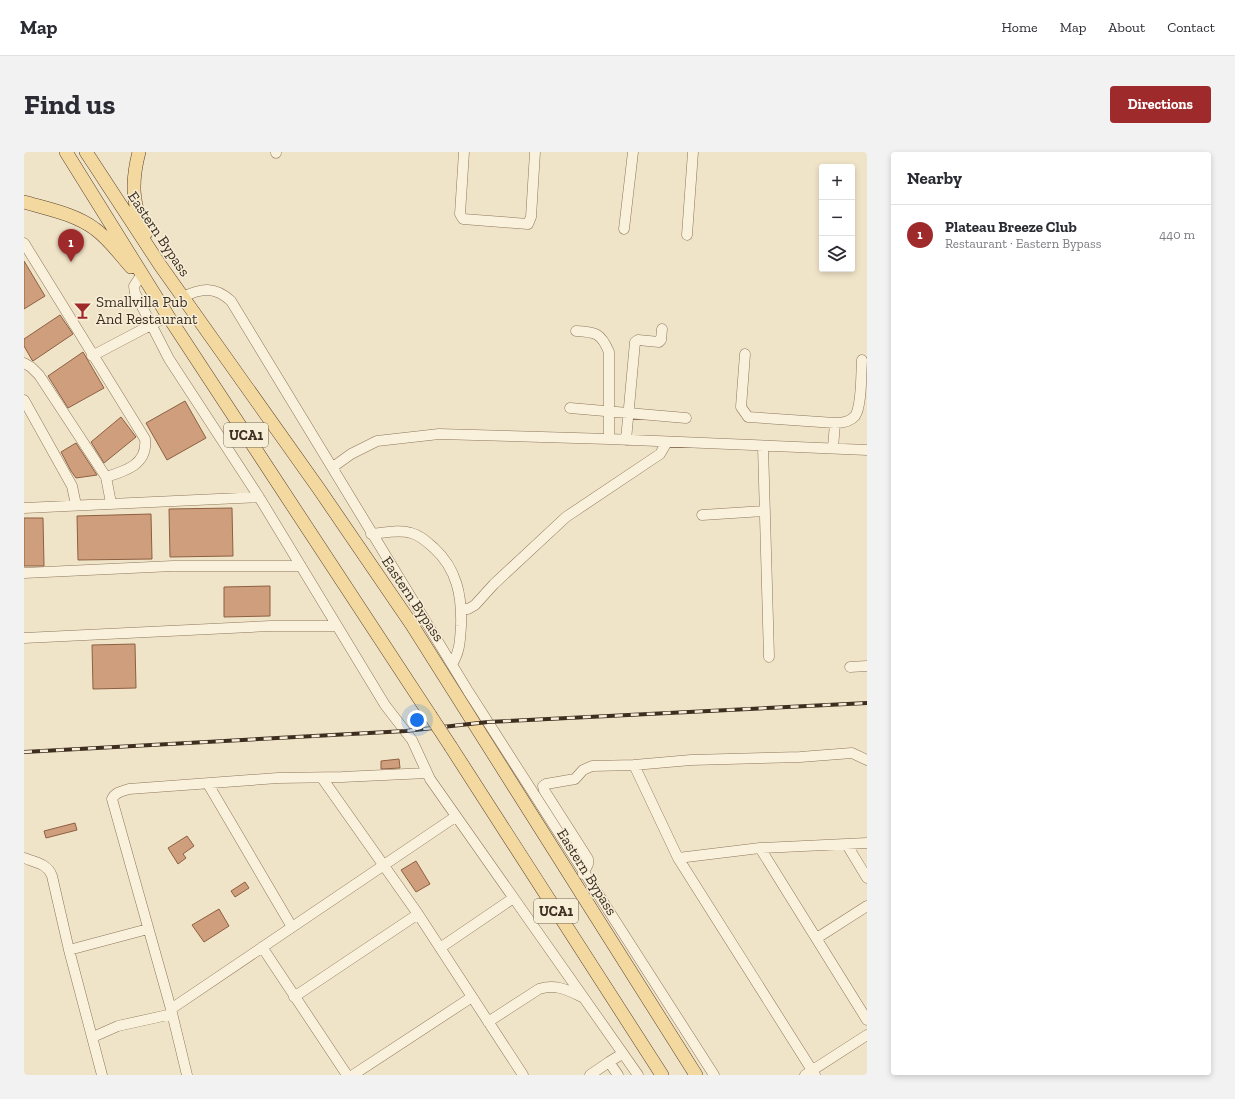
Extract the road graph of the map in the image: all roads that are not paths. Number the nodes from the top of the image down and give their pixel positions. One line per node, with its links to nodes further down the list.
1 (66, 152): 14 (main road, UCA1)
2 (86, 152): 12 (main road, Eastern Bypass)
3 (138, 152): 12 (main road)
4 (464, 152): 5 (street)
5 (535, 152)
6 (633, 152): 9 (street)
7 (693, 152): 10 (street)
8 (24, 202): 13 (main road)
9 (624, 229)
10 (687, 235)
11 (24, 243): 21 (street)
12 (160, 266): 15 (main road, Eastern Bypass)
13 (140, 277): 14 (main road); 17 (street)
14 (153, 290): 16 (main road, UCA1)
15 (182, 297): 36 (street); 97 (main road, Eastern Bypass)
16 (168, 316): 17 (street); 96 (main road, UCA1, bridge)
17 (152, 325): 21 (street); 38 (street)
18 (662, 329): 27 (street)
19 (576, 330): 26 (street)
20 (745, 354): 29 (street)
21 (92, 356): 37 (street)
22 (862, 360): 29 (street)
23 (24, 363): 37 (street)
24 (24, 400): 40 (street)
25 (570, 408): 26 (street)
26 (609, 411): 27 (street); 30 (street)
27 (628, 413): 28 (street); 31 (street)
28 (686, 418)
29 (835, 423): 34 (street)
30 (609, 439): 31 (street); 36 (street)
31 (626, 440): 32 (street)
32 (666, 442): 33 (street); 47 (street)
33 (763, 446): 34 (street); 42 (street)
34 (833, 448): 35 (street)
35 (867, 450)
36 (333, 467): 44 (street)
37 (106, 477): 39 (street)
38 (259, 496): 39 (street); 45 (street)
39 (111, 503): 40 (street)
40 (76, 505): 41 (street)
41 (24, 508)
42 (765, 511): 43 (street); 50 (street)
43 (702, 515)
44 (371, 534): 47 (street); 51 (street)
45 (301, 566): 46 (street); 48 (street)
46 (24, 573)
47 (461, 609): 51 (street)
48 (337, 626): 49 (street); 56 (street)
49 (24, 638)
50 (769, 657)
51 (452, 664): 66 (street)
52 (867, 666): 53 (street)
53 (850, 667)
54 (867, 760): 55 (street)
55 (634, 766): 64 (street); 66 (street)
56 (426, 773): 57 (street); 59 (street)
57 (322, 778): 58 (street); 65 (street)
58 (208, 784): 71 (street); 72 (street)
59 (455, 817): 65 (street); 68 (street)
60 (867, 843): 61 (street)
61 (847, 845): 62 (street); 67 (street)
62 (760, 848): 64 (street); 73 (street)
63 (24, 858): 76 (street)
64 (678, 858): 87 (street)
65 (383, 865): 70 (street); 71 (street)
66 (583, 874): 98 (street)
67 (867, 878)
68 (512, 899): 75 (street); 79 (street)
69 (867, 906): 73 (street)
70 (418, 914): 75 (street); 77 (street)
71 (292, 927): 74 (street)
72 (148, 929): 76 (street); 80 (street)
73 (817, 938): 81 (street)
74 (262, 947): 77 (street); 80 (street)
75 (440, 948): 78 (street)
76 (69, 950): 84 (street)
77 (294, 997): 90 (street)
78 (472, 997): 82 (street); 91 (street)
79 (582, 998): 82 (street); 85 (street)
80 (171, 1012): 84 (street); 89 (street)
81 (867, 1020)
82 (488, 1022): 92 (street)
83 (867, 1035): 87 (street)
84 (93, 1037): 88 (street)
85 (622, 1054): 86 (street); 95 (street)
86 (609, 1062): 93 (street); 94 (street)
87 (810, 1074)
88 (102, 1075)
89 (187, 1075)
90 (347, 1075)
91 (353, 1075)
92 (523, 1075)
93 (590, 1075)
94 (618, 1075)
95 (638, 1075)
96 (662, 1075)
97 (696, 1075)
98 (714, 1075)

